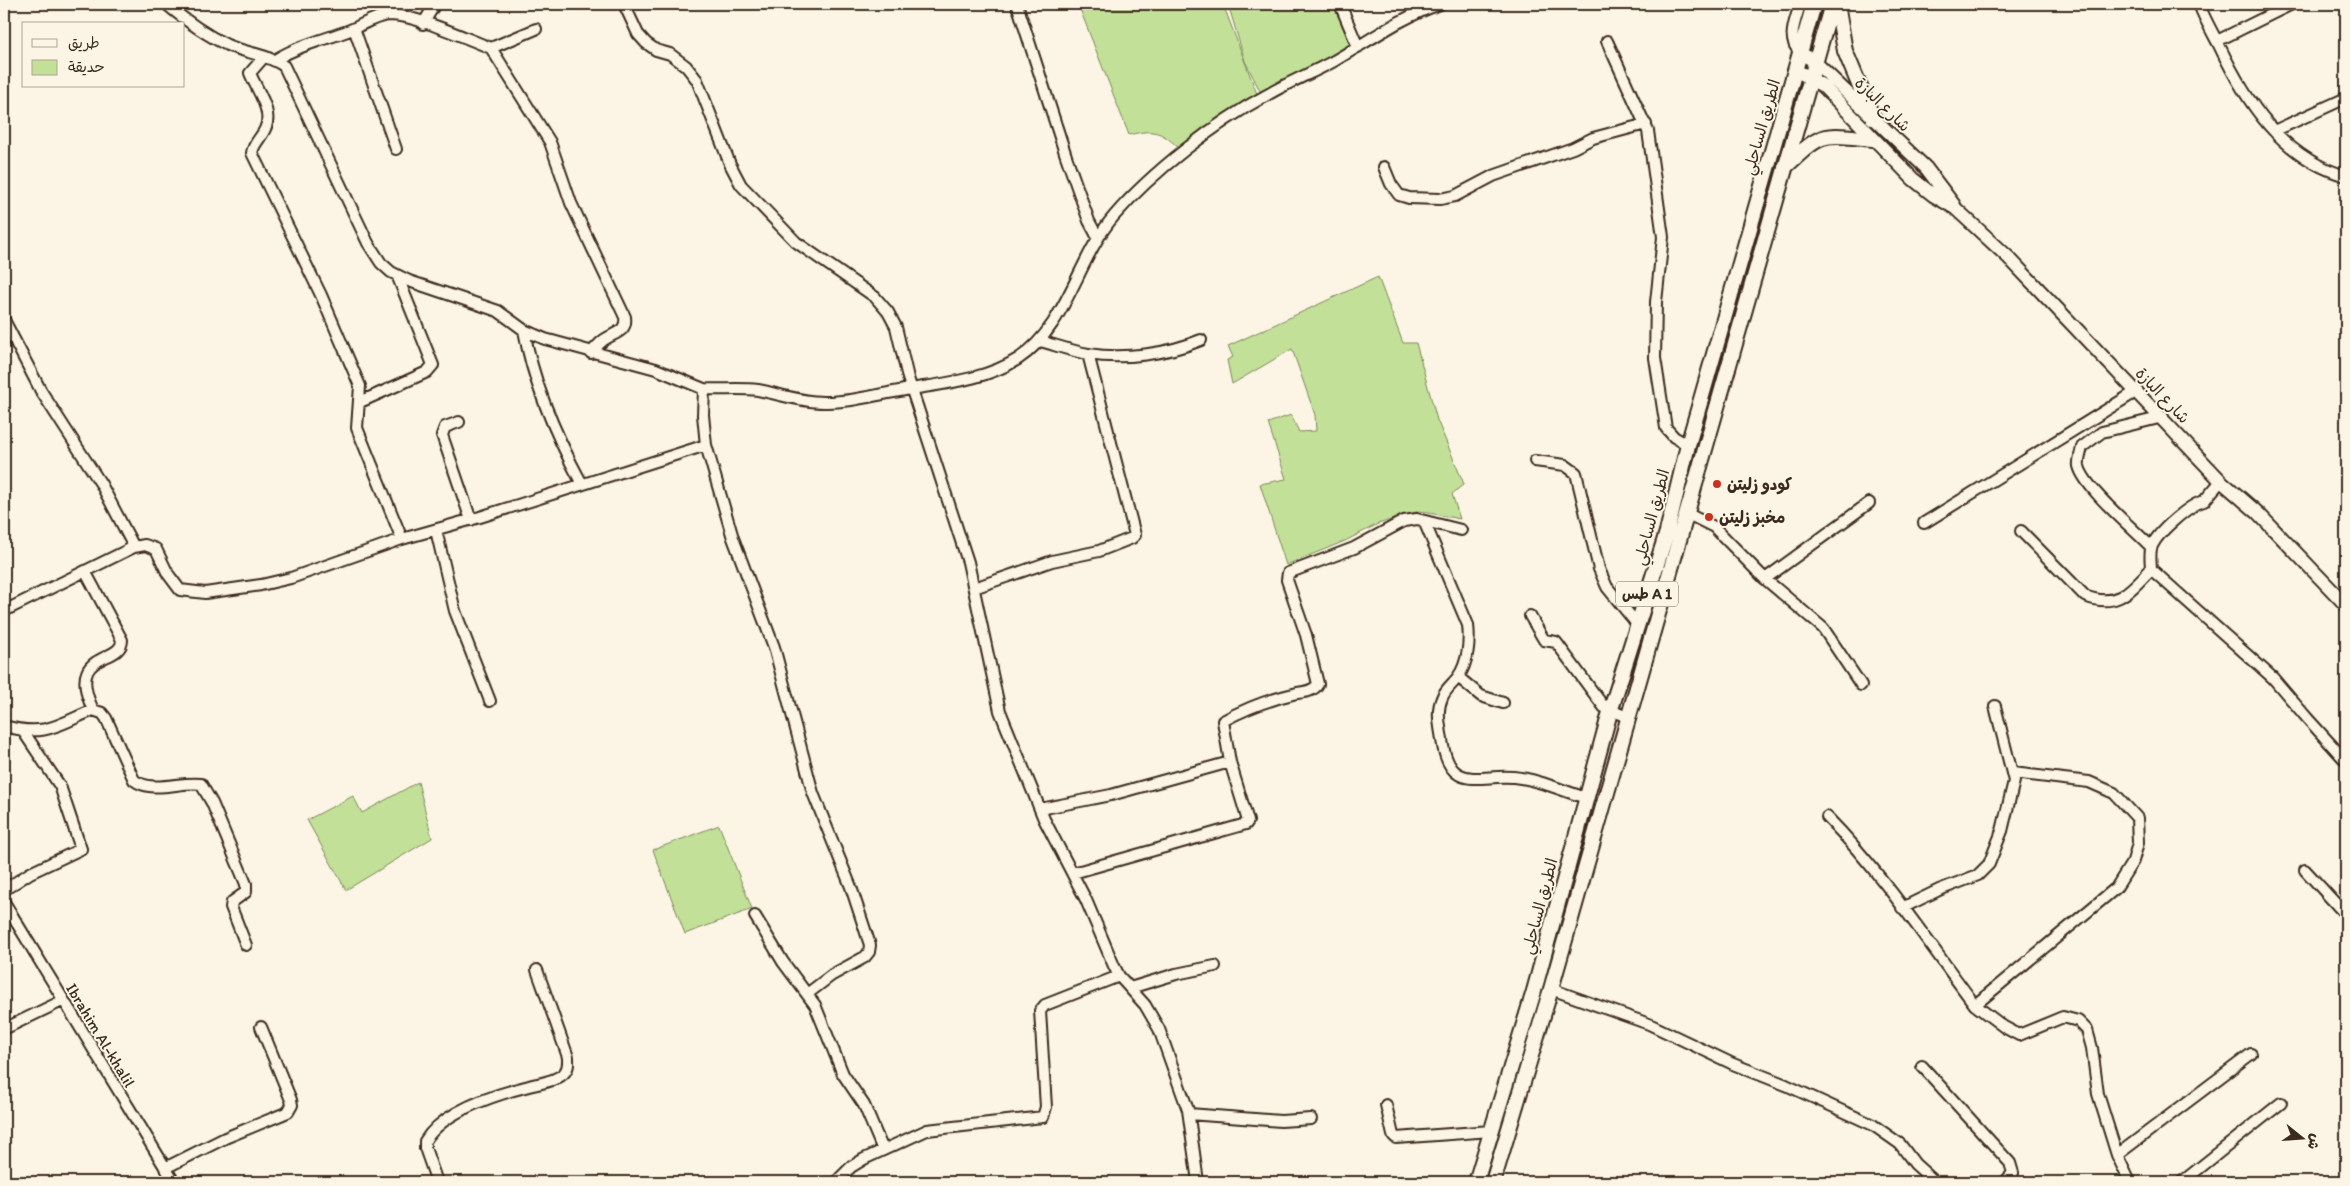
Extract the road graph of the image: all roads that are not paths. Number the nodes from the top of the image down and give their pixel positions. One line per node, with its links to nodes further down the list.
1 (166, 4): 21 (street)
2 (435, 4): 13 (street)
3 (624, 4): 44 (street)
4 (1017, 4): 36 (street)
5 (1340, 4): 18 (street)
6 (1440, 4): 18 (street)
7 (1800, 4): 20 (street)
8 (1814, 4): 20 (highway, الطريق الساحلي / طس A 1)
9 (1832, 4): 23 (highway, الطريق الساحلي / طس A 1)
10 (1837, 4): 27 (highway)
11 (2199, 4): 17 (street)
12 (2292, 4): 17 (street)
13 (423, 24): 14 (street); 19 (street)
14 (354, 28): 22 (street); 31 (street)
15 (536, 29): 19 (street)
16 (1607, 41): 28 (street)
17 (2217, 41): 29 (street)
18 (1358, 47): 36 (street)
19 (491, 48): 42 (street)
20 (1800, 53): 23 (main road, شارع البازة); 24 (highway, الطريق الساحلي / طس A 1)
21 (264, 57): 22 (street); 47 (street)
22 (275, 60): 37 (street)
23 (1815, 62): 25 (highway, الطريق الساحلي / طس A 1); 27 (main road, شارع البازة)
24 (1796, 70): 25 (main road, شارع البازة); 51 (highway, الطريق الساحلي / طس A 1)
25 (1811, 78): 30 (main road, شارع البازة); 33 (highway, الطريق الساحلي / طس A 1)
26 (2346, 98): 29 (street)
27 (1873, 118): 35 (main road, شارع البازة)
28 (1646, 124): 32 (street); 51 (street)
29 (2274, 131): 34 (street)
30 (1872, 138): 33 (highway); 35 (main road, شارع البازة)
31 (396, 149)
32 (1384, 167)
33 (1784, 167): 56 (highway, الطريق الساحلي / طس A 1)
34 (2346, 176)
35 (1955, 208): 46 (main road, شارع البازة)
36 (1098, 238): 41 (street)
37 (397, 275): 39 (street); 47 (street)
38 (4, 320): 64 (street)
39 (524, 330): 42 (street); 54 (street)
40 (1201, 340): 43 (street)
41 (1040, 341): 43 (street); 44 (street)
42 (591, 353): 45 (street)
43 (1088, 354): 69 (street)
44 (913, 388): 45 (street); 69 (street)
45 (704, 389): 50 (street)
46 (2137, 391): 48 (main road, شارع البازة); 59 (street)
47 (360, 402): 63 (street)
48 (2163, 418): 53 (main road, شارع البازة); 65 (street)
49 (458, 422): 57 (street)
50 (706, 445): 54 (street); 105 (street)
51 (1688, 445): 70 (highway, الطريق الساحلي / طس A 1)
52 (1535, 460): 75 (street)
53 (2221, 481): 65 (street); 71 (main road, شارع البازة)
54 (582, 484): 57 (street)
55 (1869, 503): 68 (street)
56 (1686, 513): 68 (street); 72 (highway, الطريق الساحلي / طس A 1)
57 (471, 520): 60 (street)
58 (1424, 520): 61 (street); 76 (street); 87 (street)
59 (1924, 523)
60 (436, 530): 63 (street); 78 (street)
61 (1461, 530)
62 (2021, 531): 66 (street)
63 (402, 539): 64 (street)
64 (134, 547): 67 (street)
65 (2151, 547): 66 (street)
66 (2151, 569): 86 (street)
67 (86, 571): 73 (street); 81 (street)
68 (1765, 579): 77 (street)
69 (974, 588): 90 (street)
70 (1645, 600): 72 (highway); 75 (highway, الطريق الساحلي / طس A 1)
71 (2346, 605)
72 (1660, 606): 83 (highway, الطريق الساحلي / طس A 1)
73 (4, 611)
74 (1530, 616): 82 (street)
75 (1637, 624): 82 (highway, الطريق الساحلي / طس A 1)
76 (1458, 677): 79 (street); 89 (street)
77 (1861, 686)
78 (490, 700)
79 (1504, 703)
80 (1995, 706): 88 (street)
81 (93, 710): 85 (street); 99 (street)
82 (1610, 712): 83 (street); 89 (highway, الطريق الساحلي / طس A 1)
83 (1627, 717): 104 (highway, الطريق الساحلي / طس A 1)
84 (4, 726): 85 (street)
85 (23, 731): 94 (street)
86 (2346, 761)
87 (1230, 762): 90 (street); 93 (street)
88 (2014, 773): 96 (street); 107 (street)
89 (1587, 798): 116 (highway, الطريق الساحلي / طس A 1)
90 (1040, 808): 93 (street)
91 (1827, 817): 96 (street)
92 (2305, 870): 97 (street)
93 (1073, 873): 102 (street)
94 (4, 890)
95 (4, 902): 106 (street, Ibrahim Al-khalil)
96 (1902, 908): 107 (street)
97 (2346, 915)
98 (755, 916): 105 (street)
99 (246, 945)
100 (1215, 966): 103 (street)
101 (537, 970): 121 (street)
102 (1119, 976): 103 (street); 117 (street)
103 (1130, 988): 114 (street)
104 (1551, 989): 125 (highway, الطريق الساحلي / طس A 1); 126 (street)
105 (807, 994): 117 (street)
106 (62, 1001): 109 (street); 119 (street, Ibrahim Al-khalil)
107 (1975, 1004): 118 (street)
108 (261, 1027): 119 (street)
109 (4, 1029)
110 (2251, 1054): 118 (street)
111 (1922, 1066): 127 (street)
112 (2281, 1103): 129 (street)
113 (1386, 1105): 116 (street)
114 (1189, 1114): 115 (street); 123 (street)
115 (1311, 1119)
116 (1491, 1132): 124 (highway, الطريق الساحلي / طس A 1)
117 (883, 1150): 122 (street)
118 (2117, 1156): 128 (street)
119 (165, 1168): 120 (street, Ibrahim Al-khalil)
120 (174, 1182)
121 (437, 1182)
122 (836, 1182)
123 (1198, 1182)
124 (1476, 1182)
125 (1493, 1182)
126 (1935, 1182)
127 (2005, 1182)
128 (2130, 1182)
129 (2182, 1182)

